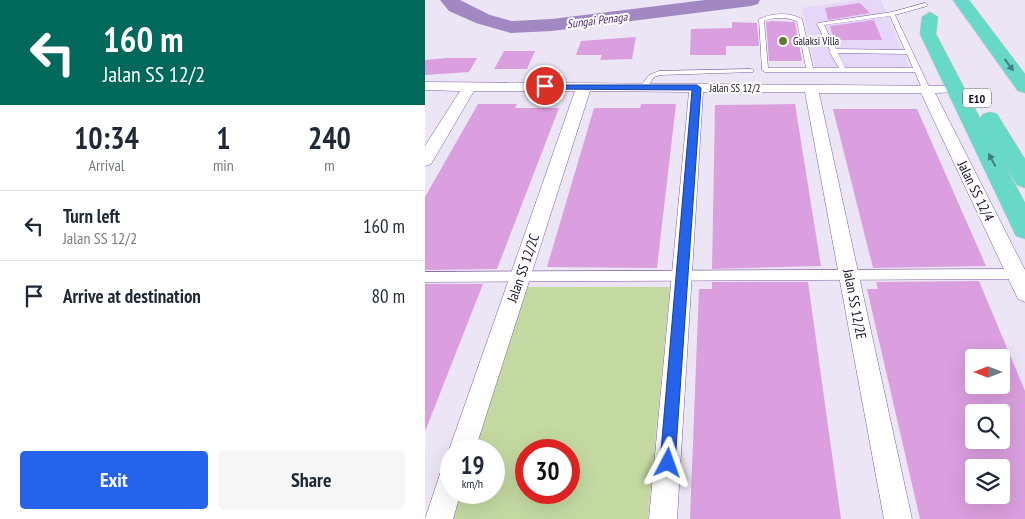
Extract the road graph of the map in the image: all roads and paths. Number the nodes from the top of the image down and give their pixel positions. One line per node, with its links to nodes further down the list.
1 (961, 0): 4 (highway)
2 (926, 8): 3 (lane); 19 (highway); 21 (highway, E10)
3 (892, 14): 5 (lane); 6 (lane)
4 (971, 15): 7 (highway); 16 (highway, one-way to 16)
5 (832, 51): 6 (lane); 8 (lane)
6 (910, 52): 9 (lane)
7 (1025, 59)
8 (843, 70): 9 (lane); 11 (lane)
9 (918, 70): 18 (lane)
10 (751, 71): 15 (lane)
11 (811, 79): 11 (lane); 17 (street, Jalan SS 12/2); 18 (street, Jalan SS 12/2); 25 (street, Jalan SS 12/2E)
12 (425, 86): 13 (street, Jalan SS 12/2)
13 (470, 86): 14 (street, Jalan SS 12/2); 20 (street)
14 (584, 87): 15 (street, Jalan SS 12/2); 28 (street, Jalan SS 12/2C)
15 (644, 87): 17 (street, Jalan SS 12/2)
16 (1025, 87)
17 (697, 88): 26 (street)
18 (926, 89): 19 (street, Jalan SS 12/2); 24 (street, Jalan SS 12/4)
19 (955, 89): 22 (highway, one-way to 19)
20 (425, 160)
21 (1025, 179)
22 (1020, 210): 23 (highway)
23 (1025, 228)
24 (1017, 274): 25 (lane); 29 (street, Jalan SS 12/4)
25 (849, 275): 26 (lane); 34 (street, Jalan SS 12/2E)
26 (682, 276): 28 (lane); 33 (street)
27 (425, 277): 28 (lane)
28 (520, 277): 30 (street, Jalan SS 12/2C)
29 (1025, 292)
30 (466, 439)
31 (444, 504): 32 (street)
32 (439, 519)
33 (663, 519)
34 (898, 519)

